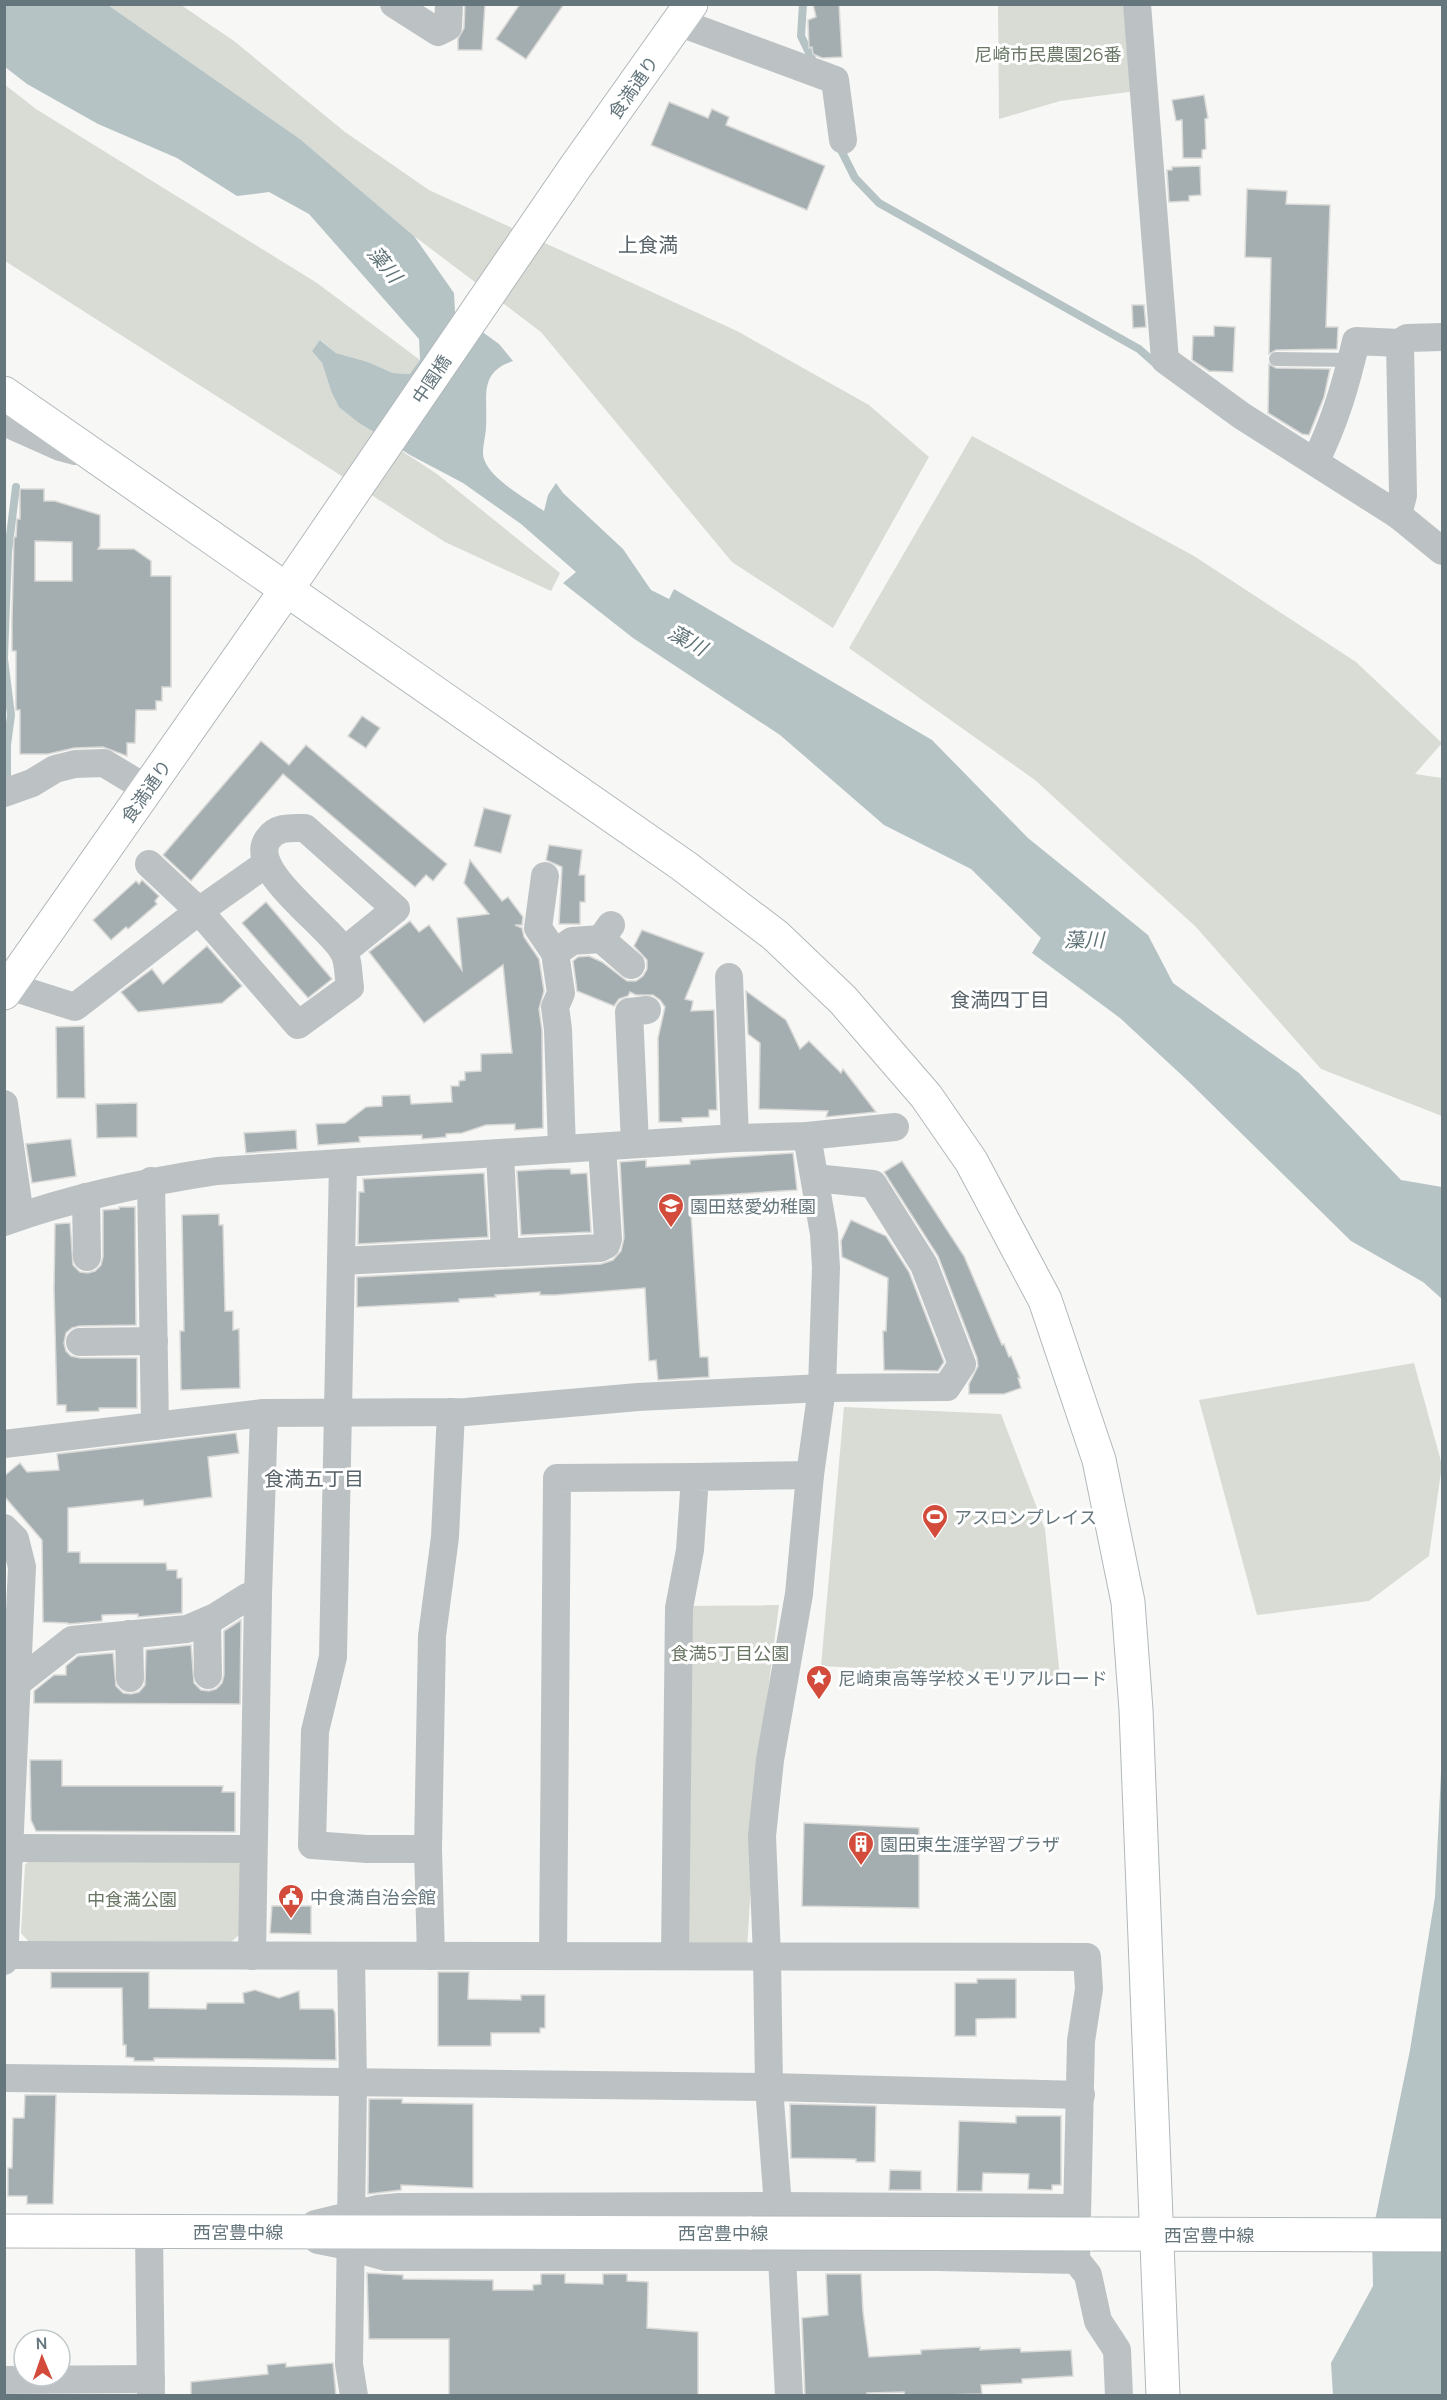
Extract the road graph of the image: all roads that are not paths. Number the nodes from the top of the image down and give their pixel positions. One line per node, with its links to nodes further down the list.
1 (394, 4): 2 (street)
2 (449, 4)
3 (1137, 4): 14 (street)
4 (683, 10): 5 (street); 6 (street, 食満通り)
5 (843, 140)
6 (570, 175): 17 (street, 中園橋)
7 (1443, 337): 8 (street)
8 (1400, 343): 10 (street); 15 (street)
9 (1276, 359): 10 (lane)
10 (1352, 360): 14 (street)
11 (4, 393): 13 (street)
12 (4, 422): 13 (street)
13 (97, 456): 17 (street)
14 (1315, 462): 15 (street)
15 (1398, 515): 16 (street)
16 (1443, 551)
17 (292, 583): 18 (street, 食満通り); 83 (street)
18 (147, 789): 19 (street); 28 (street, 食満通り)
19 (4, 793)
20 (267, 863): 23 (street); 24 (street); 24 (street)
21 (149, 864): 23 (street)
22 (545, 876): 25 (street)
23 (199, 911): 24 (street); 28 (street)
24 (344, 951)
25 (555, 953): 26 (street); 36 (street)
26 (631, 965)
27 (729, 977): 33 (street)
28 (7, 990)
29 (629, 1011): 34 (street)
30 (4, 1104): 42 (street)
31 (895, 1127): 32 (street)
32 (807, 1136): 33 (street); 39 (street)
33 (735, 1138): 34 (street)
34 (635, 1144): 35 (street)
35 (602, 1147): 36 (street); 43 (street)
36 (562, 1149): 37 (street)
37 (500, 1154): 38 (street); 43 (street)
38 (343, 1163): 40 (street); 45 (street)
39 (815, 1178): 48 (street); 48 (street)
40 (151, 1181): 41 (street); 46 (street)
41 (86, 1197): 42 (street); 44 (street)
42 (12, 1219)
43 (504, 1253): 45 (street)
44 (87, 1257)
45 (341, 1261): 49 (street)
46 (154, 1341): 47 (street); 52 (street)
47 (80, 1342)
48 (822, 1388): 50 (street); 54 (street)
49 (338, 1412): 50 (street); 51 (street); 64 (street)
50 (451, 1412): 64 (street)
51 (264, 1413): 52 (street); 57 (street)
52 (155, 1426): 53 (street)
53 (4, 1444)
54 (810, 1475): 55 (street); 72 (street)
55 (695, 1477): 70 (street); 71 (street)
56 (4, 1528): 62 (street)
57 (258, 1594): 58 (street); 65 (street)
58 (207, 1621): 59 (street); 60 (street)
59 (129, 1634): 61 (street); 62 (street)
60 (208, 1675)
61 (130, 1678)
62 (12, 1700): 63 (street)
63 (10, 1848): 65 (street); 66 (street)
64 (428, 1849): 69 (street)
65 (252, 1850): 67 (street)
66 (5, 1955): 67 (street); 73 (street)
67 (252, 1956): 68 (street)
68 (351, 1956): 69 (street); 75 (street)
69 (430, 1956): 70 (street)
70 (553, 1956): 71 (street)
71 (675, 1956): 72 (street)
72 (767, 1956): 76 (street); 77 (street)
73 (4, 1961)
74 (4, 2078): 75 (street)
75 (353, 2084): 76 (street); 81 (street)
76 (769, 2087): 77 (street); 78 (street)
77 (1081, 2095): 82 (street)
78 (778, 2206): 81 (street); 82 (street)
79 (4, 2231): 80 (street, 西宮豊中線)
80 (149, 2232): 81 (street, 西宮豊中線); 87 (street)
81 (351, 2232): 82 (street, 西宮豊中線, bridge); 85 (street); 88 (street)
82 (1081, 2234): 83 (street, 西宮豊中線); 85 (street); 90 (street)
83 (1169, 2235): 84 (street, 西宮豊中線); 91 (street)
84 (1443, 2235)
85 (782, 2258): 89 (street)
86 (72, 2386): 87 (street)
87 (151, 2387)
88 (354, 2396)
89 (789, 2396)
90 (1119, 2396)
91 (1163, 2396)

